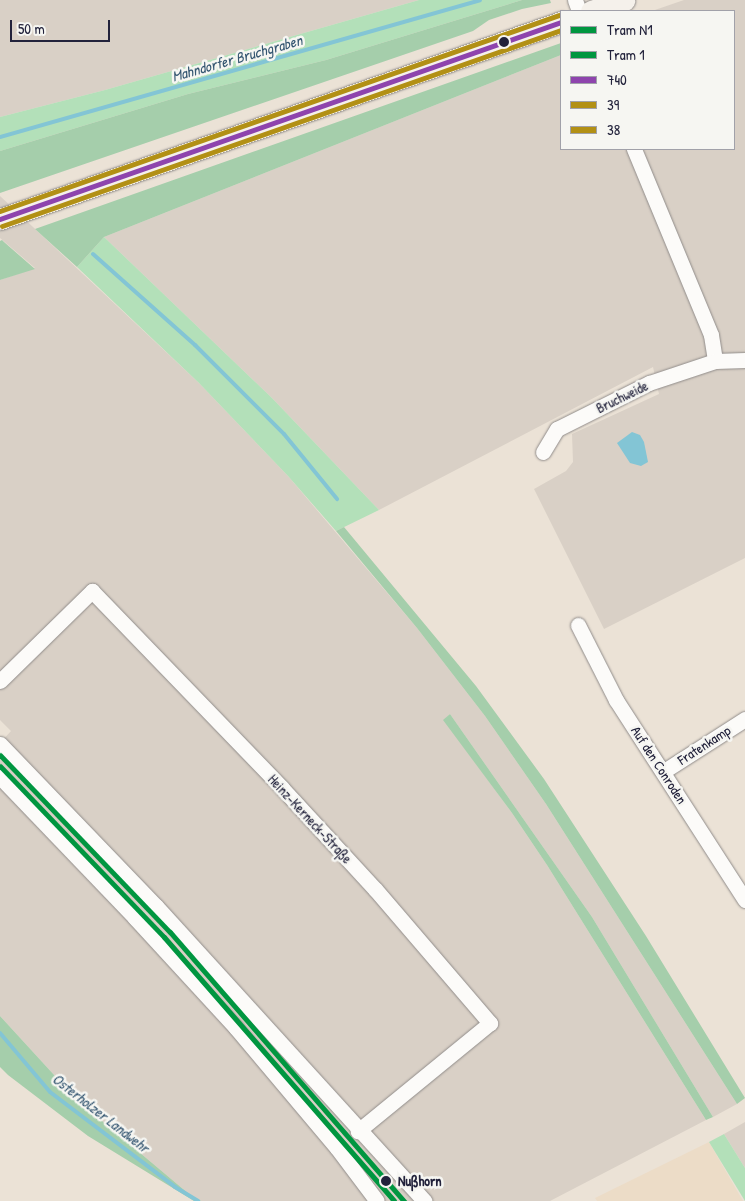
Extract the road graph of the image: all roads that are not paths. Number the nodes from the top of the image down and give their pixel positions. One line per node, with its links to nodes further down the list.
1 (624, 0): 2 (main road)
2 (594, 10)
3 (560, 22): 5 (main road)
4 (634, 150): 7 (street)
5 (0, 219)
6 (745, 360): 7 (street, Bruchweide)
7 (715, 361): 8 (street, Bruchweide)
8 (543, 452)
9 (578, 625): 13 (street, Auf den Conroden)
10 (0, 681): 16 (street, Heinz-Kerneck-Straße)
11 (745, 719): 13 (street, Fratenkamp)
12 (0, 744): 16 (street)
13 (664, 771): 15 (street, Auf den Conroden)
14 (0, 777): 17 (street)
15 (745, 900)
16 (358, 1131): 18 (street)
17 (377, 1201)
18 (424, 1201)

